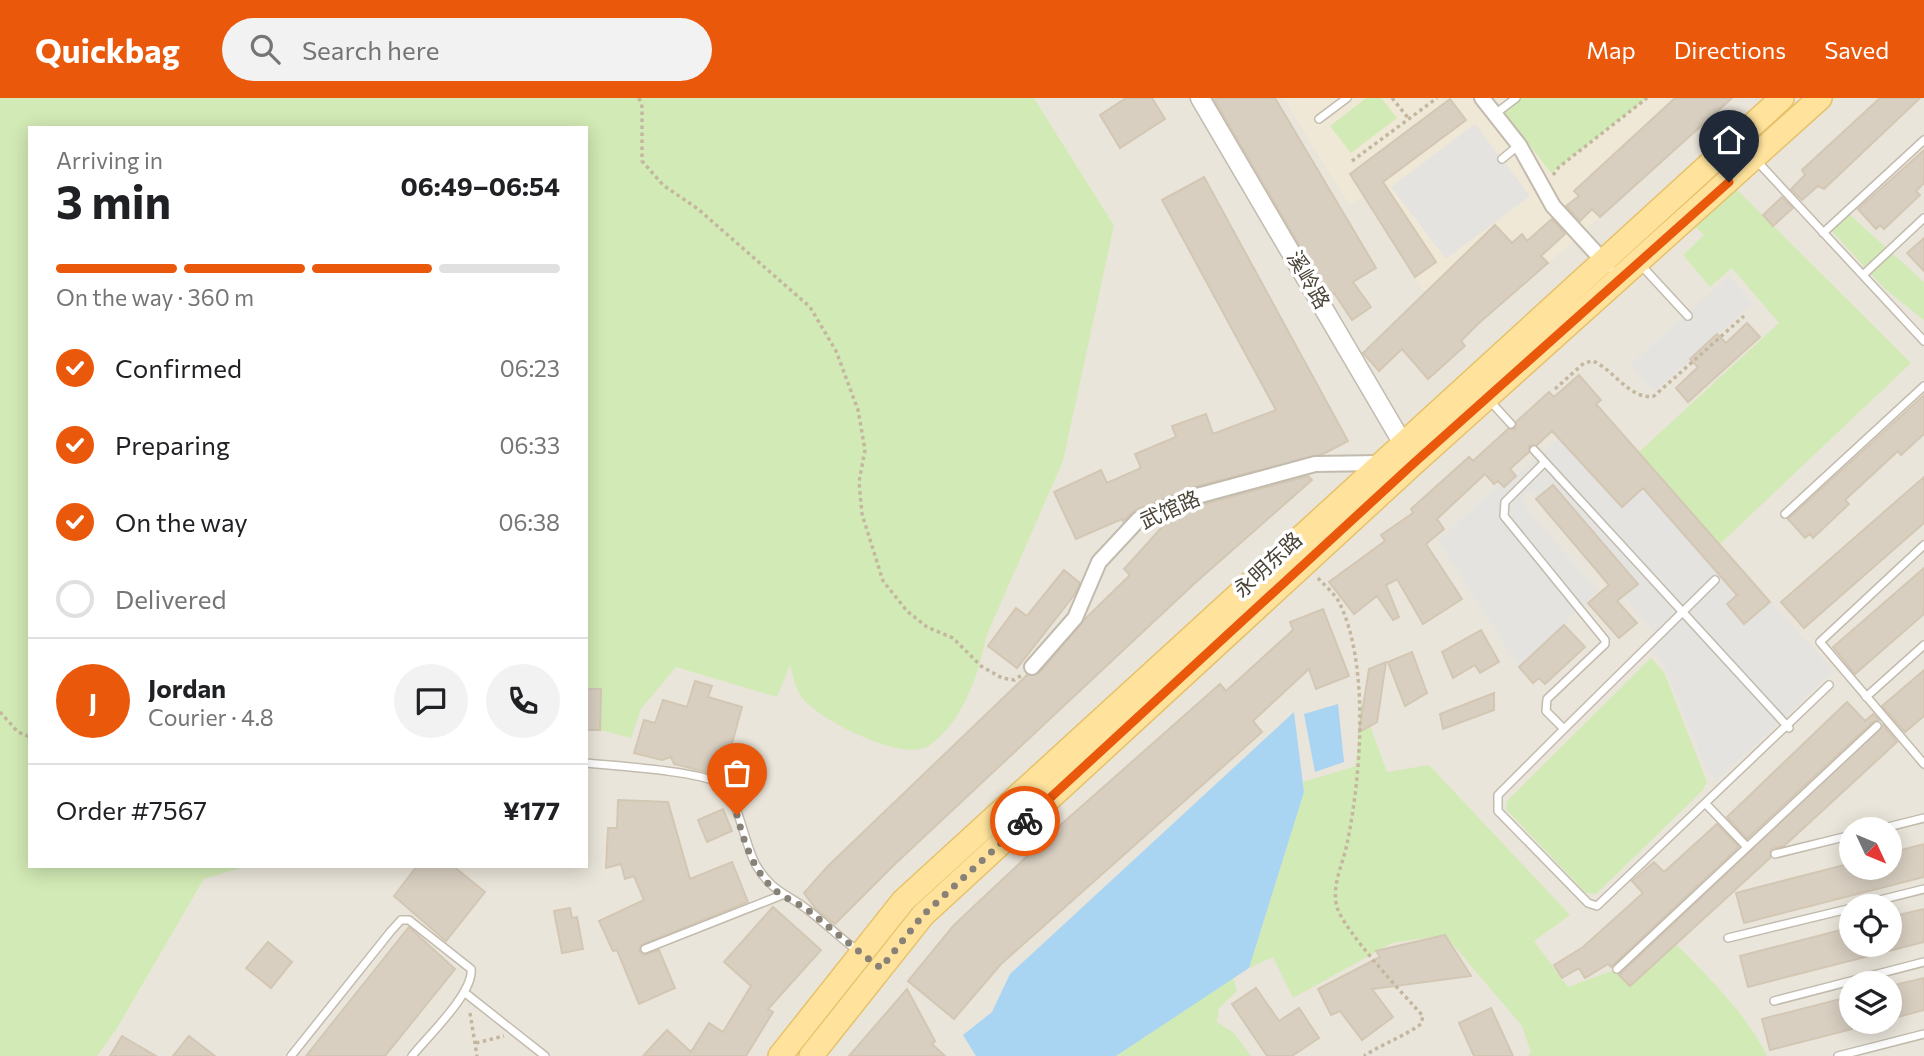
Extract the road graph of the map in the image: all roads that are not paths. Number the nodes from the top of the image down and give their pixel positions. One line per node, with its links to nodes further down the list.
1 (1200, 98): 24 (street, 溪岭路)
2 (1346, 98): 8 (lane)
3 (1482, 98): 7 (street)
4 (1516, 98): 7 (lane)
5 (1782, 98): 15 (main road, 永明东路)
6 (1820, 98): 12 (main road, 永明东路)
7 (1495, 114): 10 (street)
8 (1319, 119)
9 (1924, 140): 14 (lane)
10 (1519, 145): 11 (lane); 15 (street)
11 (1502, 159)
12 (1754, 159): 14 (lane); 16 (main road, 永明东路)
13 (1924, 218): 17 (lane)
14 (1823, 233): 17 (lane)
15 (1602, 261): 18 (street); 24 (main road, 永明东路)
16 (1638, 263): 18 (main road, 永明东路); 19 (lane)
17 (1863, 275): 20 (lane)
18 (1620, 279): 22 (main road, 永明东路)
19 (1688, 316)
20 (1924, 341)
21 (1924, 386): 29 (lane)
22 (1487, 398): 23 (lane); 28 (main road, 永明东路)
23 (1510, 424)
24 (1402, 442): 27 (main road, 永明东路); 28 (street, 溪岭路)
25 (1534, 450): 26 (lane)
26 (1545, 462): 32 (lane); 39 (lane)
27 (1379, 463): 34 (street, 武馆路); 54 (main road, 永明东路)
28 (1414, 463): 56 (main road, 永明东路)
29 (1785, 514)
30 (1924, 545): 36 (lane)
31 (1715, 580): 32 (lane)
32 (1683, 612): 38 (lane); 39 (lane)
33 (1924, 645): 36 (lane)
34 (1031, 667)
35 (1829, 685): 38 (lane)
36 (1866, 696): 40 (lane)
37 (1877, 726): 46 (lane)
38 (1788, 727): 42 (lane)
39 (1564, 729): 42 (lane)
40 (1922, 759)
41 (588, 762): 49 (lane)
42 (1705, 803): 46 (lane)
43 (1924, 818): 44 (lane)
44 (1902, 824)
45 (1839, 838): 47 (lane)
46 (1747, 847): 57 (lane)
47 (1775, 854)
48 (1924, 890): 50 (lane)
49 (782, 895): 53 (lane); 54 (lane)
50 (1902, 895)
51 (1839, 911): 52 (lane)
52 (1728, 939)
53 (645, 949)
54 (861, 954): 56 (lane); 64 (main road, 永明东路)
55 (1924, 962): 59 (lane)
56 (881, 968): 65 (main road, 永明东路)
57 (1617, 969)
58 (467, 994): 61 (lane); 62 (lane); 63 (lane)
59 (1774, 1001)
60 (1924, 1034): 66 (lane)
61 (291, 1056)
62 (412, 1056)
63 (545, 1056)
64 (780, 1056)
65 (811, 1056)
66 (1838, 1056)

